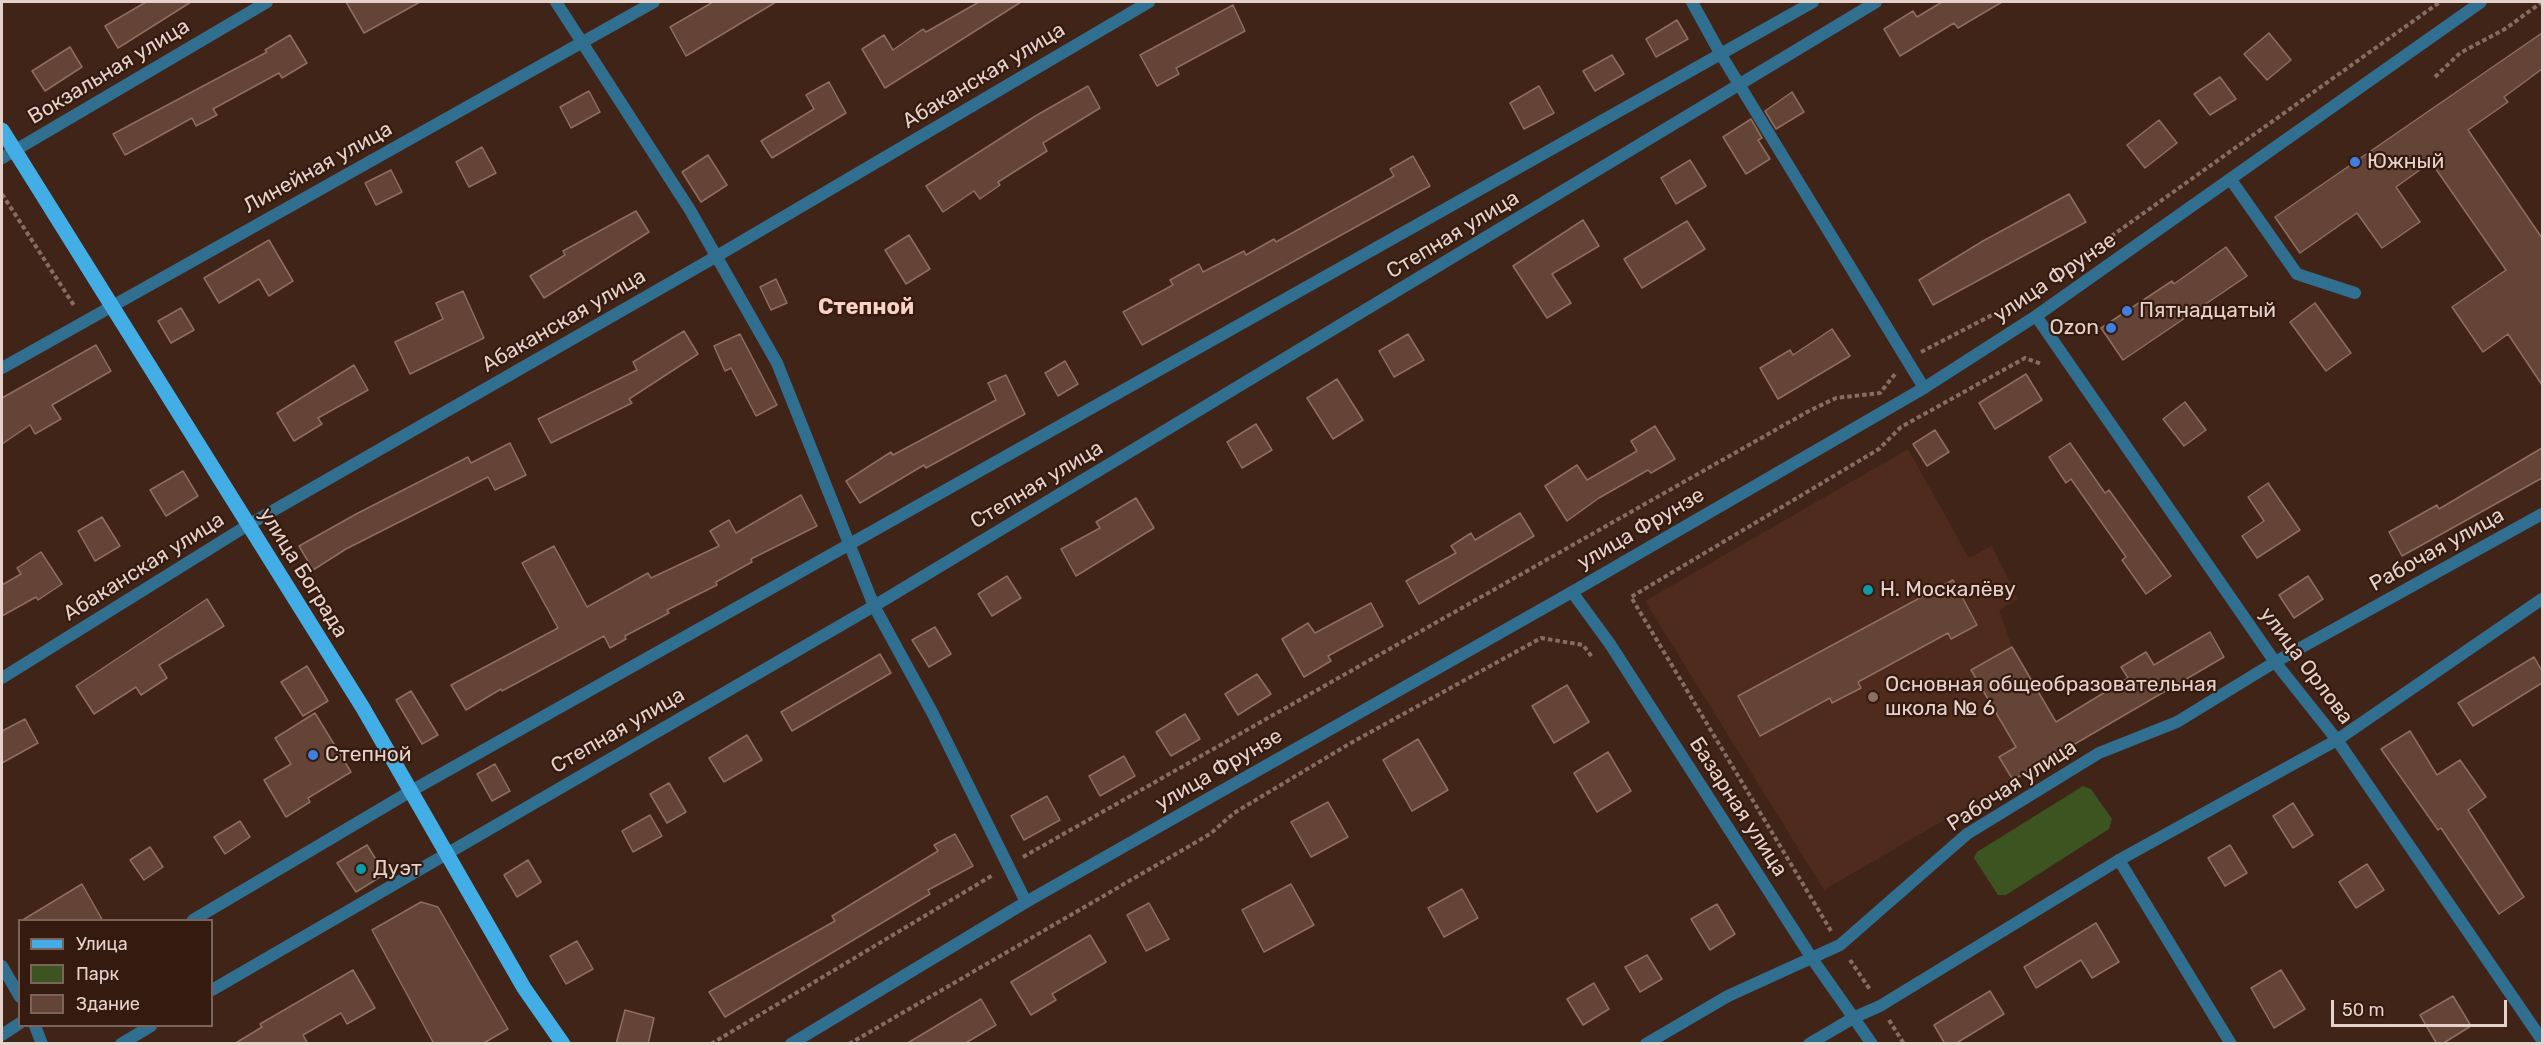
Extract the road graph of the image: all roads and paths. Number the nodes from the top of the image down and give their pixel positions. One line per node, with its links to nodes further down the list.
1 (267, 2): 16 (street, Вокзальная улица)
2 (556, 2): 11 (street)
3 (654, 2): 11 (street, Линейная улица)
4 (1149, 2): 19 (street, Абаканская улица)
5 (1692, 2): 12 (street)
6 (1812, 2): 12 (street, Степная улица)
7 (1876, 2): 14 (street, Степная улица)
8 (2440, 2): 20 (path)
9 (2481, 2): 17 (street, улица Фрунзе)
10 (2542, 2): 13 (path)
11 (582, 44): 19 (street); 23 (street, Линейная улица)
12 (1720, 53): 14 (street); 32 (street, Степная улица)
13 (2434, 77)
14 (1739, 85): 26 (street); 35 (street, Степная улица)
15 (2, 130): 16 (main road, улица Бограда)
16 (8, 154): 23 (main road, улица Бограда)
17 (2231, 180): 21 (street); 24 (street, улица Фрунзе)
18 (2, 194): 25 (path)
19 (717, 256): 31 (street, Абаканская улица); 32 (street)
20 (2068, 279)
21 (2355, 293)
22 (2021, 300): 26 (path)
23 (110, 305): 25 (street, Линейная улица); 31 (main road, улица Бограда)
24 (2036, 316): 29 (street, улица Фрунзе); 37 (street, улица Орлова)
25 (83, 321): 28 (street, Линейная улица)
26 (1907, 359): 29 (street); 43 (path)
27 (2042, 364): 46 (path)
28 (2, 368)
29 (1924, 387): 33 (street, улица Фрунзе)
30 (2542, 514): 37 (street, Рабочая улица)
31 (248, 525): 38 (street, Абаканская улица); 40 (main road, улица Бограда)
32 (850, 546): 35 (street); 40 (street, Степная улица)
33 (1572, 592): 44 (street, улица Фрунзе); 47 (street, Базарная улица)
34 (2542, 599): 39 (street)
35 (874, 606): 41 (street, Степная улица); 43 (street)
36 (1592, 657): 63 (path)
37 (2275, 662): 39 (street, улица Орлова); 46 (street, Рабочая улица)
38 (2, 678)
39 (2337, 740): 42 (street); 57 (street, улица Орлова)
40 (411, 791): 41 (main road, улица Бограда); 45 (street, Степная улица)
41 (447, 852): 49 (street, Степная улица); 60 (main road, улица Бограда)
42 (2119, 860): 51 (street); 68 (street)
43 (1008, 866): 44 (street); 61 (path)
44 (1026, 902): 62 (street, улица Фрунзе)
45 (196, 919)
46 (1840, 945): 47 (street, Рабочая улица); 51 (path)
47 (1813, 960): 52 (street, Базарная улица); 64 (street, Рабочая улица)
48 (2, 966): 50 (street)
49 (213, 989)
50 (18, 994)
51 (1880, 1006): 52 (street); 67 (path)
52 (1855, 1017): 65 (street); 66 (street, Базарная улица)
53 (18, 1024): 56 (street)
54 (34, 1027): 58 (street)
55 (149, 1027): 59 (street)
56 (2, 1035)
57 (2542, 1040)
58 (42, 1044)
59 (121, 1044)
60 (563, 1044)
61 (711, 1044)
62 (791, 1044)
63 (849, 1044)
64 (1646, 1044)
65 (1809, 1044)
66 (1872, 1044)
67 (1904, 1044)
68 (2231, 1044)

